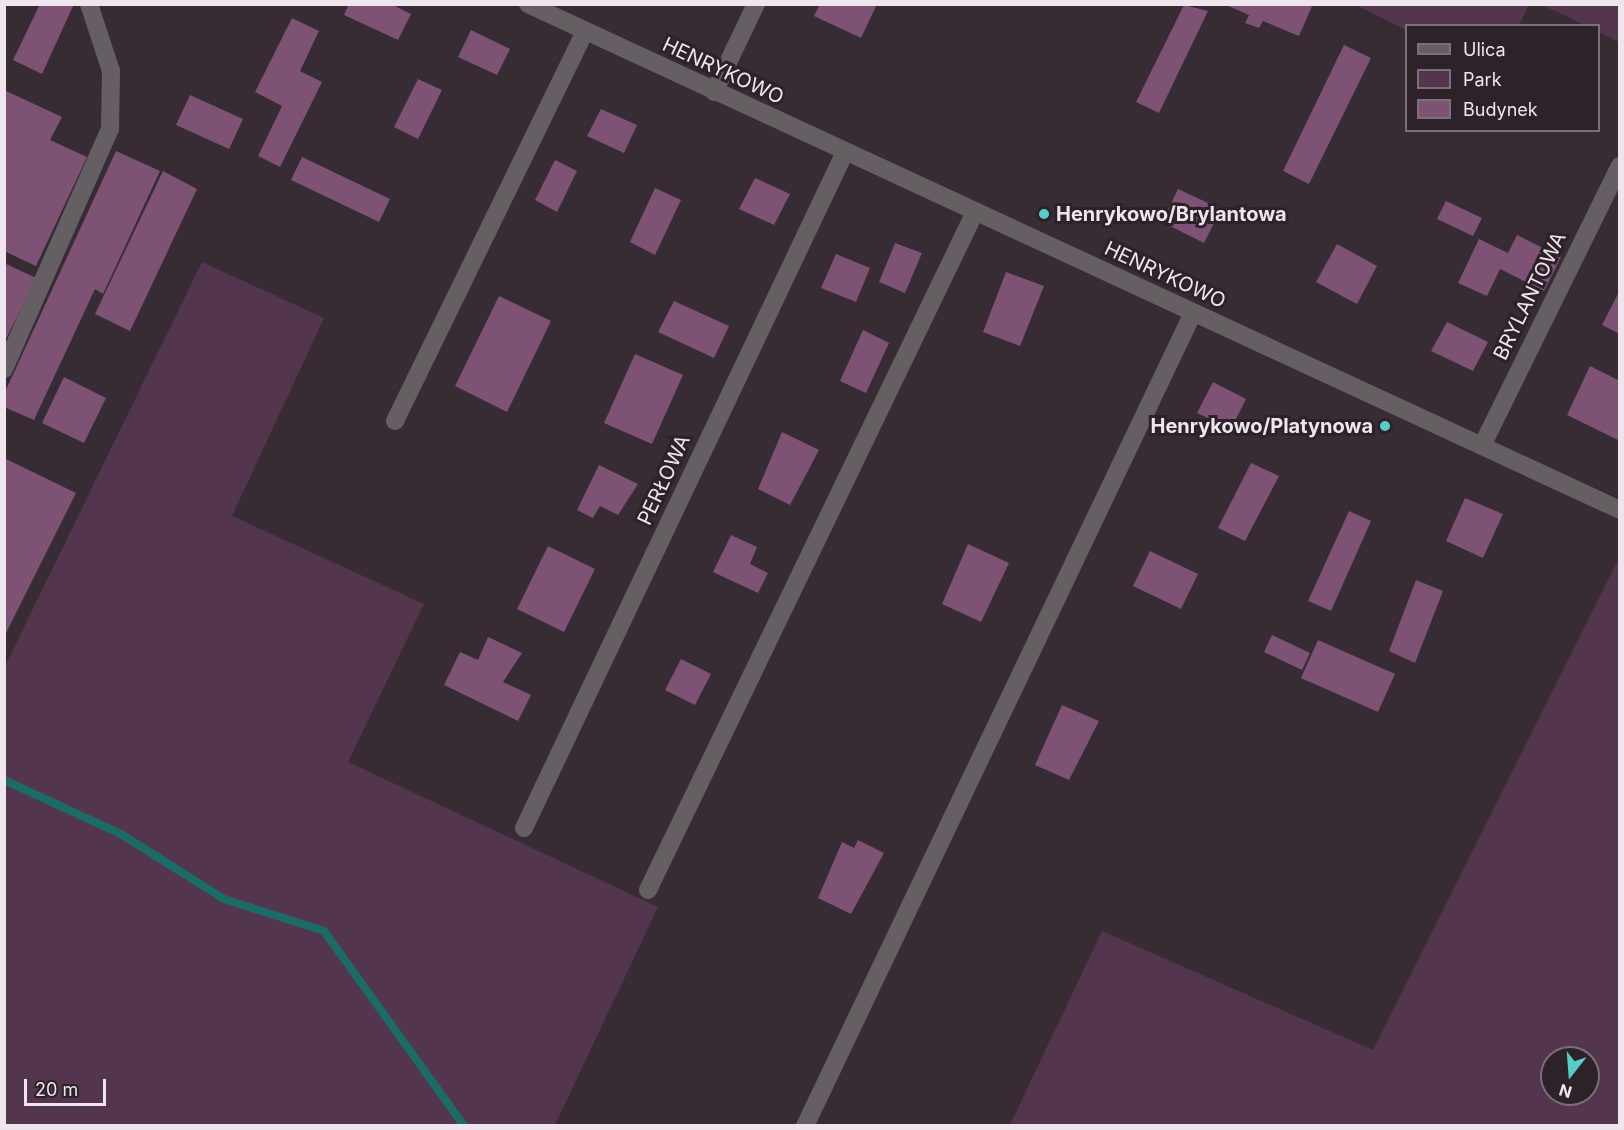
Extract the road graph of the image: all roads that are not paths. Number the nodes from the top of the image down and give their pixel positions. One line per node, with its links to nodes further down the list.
1 (89, 4): 10 (street)
2 (528, 4): 4 (street, HENRYKOWO)
3 (756, 4): 5 (street)
4 (585, 31): 5 (street, HENRYKOWO); 11 (street)
5 (714, 92): 6 (street, HENRYKOWO)
6 (845, 152): 8 (street, HENRYKOWO); 14 (street, PERŁOWA)
7 (1620, 166): 12 (street, BRYLANTOWA)
8 (975, 212): 9 (street, HENRYKOWO); 15 (street)
9 (1193, 313): 12 (street, HENRYKOWO); 16 (street)
10 (4, 369)
11 (395, 421)
12 (1482, 446): 13 (street, HENRYKOWO)
13 (1620, 510)
14 (524, 828)
15 (648, 890)
16 (805, 1125)

